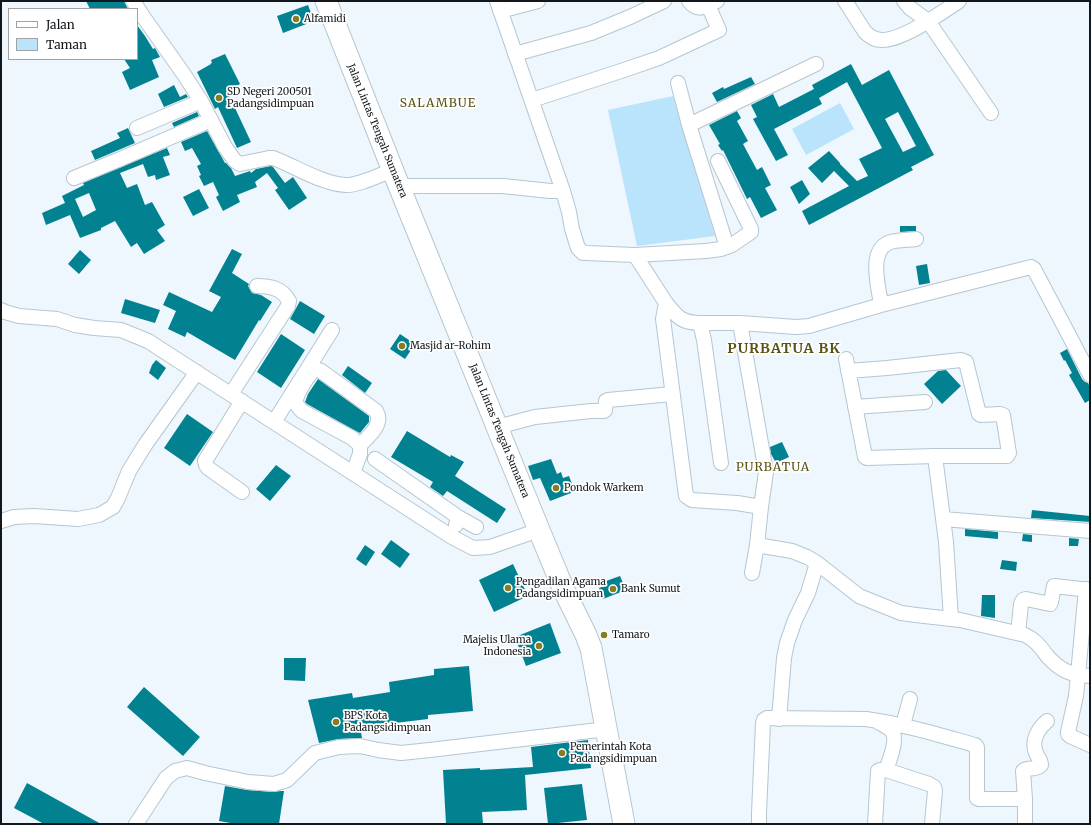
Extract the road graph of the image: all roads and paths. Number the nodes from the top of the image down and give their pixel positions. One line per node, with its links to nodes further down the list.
1 (326, 1): 23 (highway, Jalan Lintas Tengah Sumatera)
2 (538, 1): 9 (street)
3 (664, 1): 12 (street)
4 (689, 1): 8 (street)
5 (844, 1): 11 (street)
6 (904, 1): 11 (street)
7 (959, 1): 11 (street)
8 (712, 3): 15 (street)
9 (499, 6): 12 (street)
10 (138, 8): 16 (street)
11 (928, 21): 17 (street)
12 (515, 54): 15 (street)
13 (816, 64): 19 (street)
14 (678, 83): 19 (street)
15 (532, 100): 24 (street)
16 (202, 101): 18 (street); 20 (street)
17 (990, 113)
18 (211, 120): 22 (street); 23 (street)
19 (689, 125): 26 (street)
20 (136, 128)
21 (718, 161): 26 (street)
22 (74, 178)
23 (396, 178): 24 (street); 42 (highway, Jalan Lintas Tengah Sumatera)
24 (563, 191): 27 (street)
25 (916, 239): 30 (street)
26 (727, 247): 27 (street)
27 (635, 255): 29 (street)
28 (257, 286): 38 (street)
29 (666, 303): 32 (street); 37 (street)
30 (882, 305): 33 (street); 36 (street)
31 (1, 310): 35 (street)
32 (700, 323): 33 (street); 46 (street)
33 (740, 323): 49 (street)
34 (332, 330): 41 (street)
35 (197, 372): 38 (street); 52 (street)
36 (1090, 375)
37 (672, 394): 42 (street); 49 (street)
38 (236, 398): 41 (street); 48 (street)
39 (925, 402): 40 (street)
40 (855, 407): 44 (street); 44 (street)
41 (274, 422): 47 (street)
42 (497, 428): 54 (highway, Jalan Lintas Tengah Sumatera)
43 (360, 445): 43 (street); 47 (street)
44 (936, 456): 51 (street)
45 (375, 458): 50 (street)
46 (721, 463)
47 (353, 473): 56 (street)
48 (242, 492)
49 (761, 507): 57 (street)
50 (458, 517): 53 (street); 56 (street)
51 (943, 519): 55 (street); 61 (street)
52 (1, 521)
53 (476, 527)
54 (539, 530): 56 (street); 69 (highway, Jalan Lintas Tengah Sumatera)
55 (1090, 531)
56 (452, 537)
57 (757, 545): 58 (street); 59 (street)
58 (817, 563): 61 (street); 65 (street)
59 (752, 573)
60 (1088, 590): 62 (street); 63 (street)
61 (951, 619): 62 (street)
62 (1018, 633): 63 (street)
63 (1084, 676): 70 (street)
64 (910, 699): 68 (street)
65 (779, 719): 66 (street); 75 (street)
66 (877, 721): 68 (street); 71 (street)
67 (1047, 721): 72 (street)
68 (902, 725): 72 (street)
69 (607, 729): 73 (street); 74 (highway, Jalan Lintas Tengah Sumatera)
70 (1090, 745)
71 (886, 770): 76 (street); 77 (street)
72 (1025, 799): 78 (street)
73 (136, 824)
74 (624, 824)
75 (759, 824)
76 (876, 824)
77 (932, 824)
78 (1025, 824)

